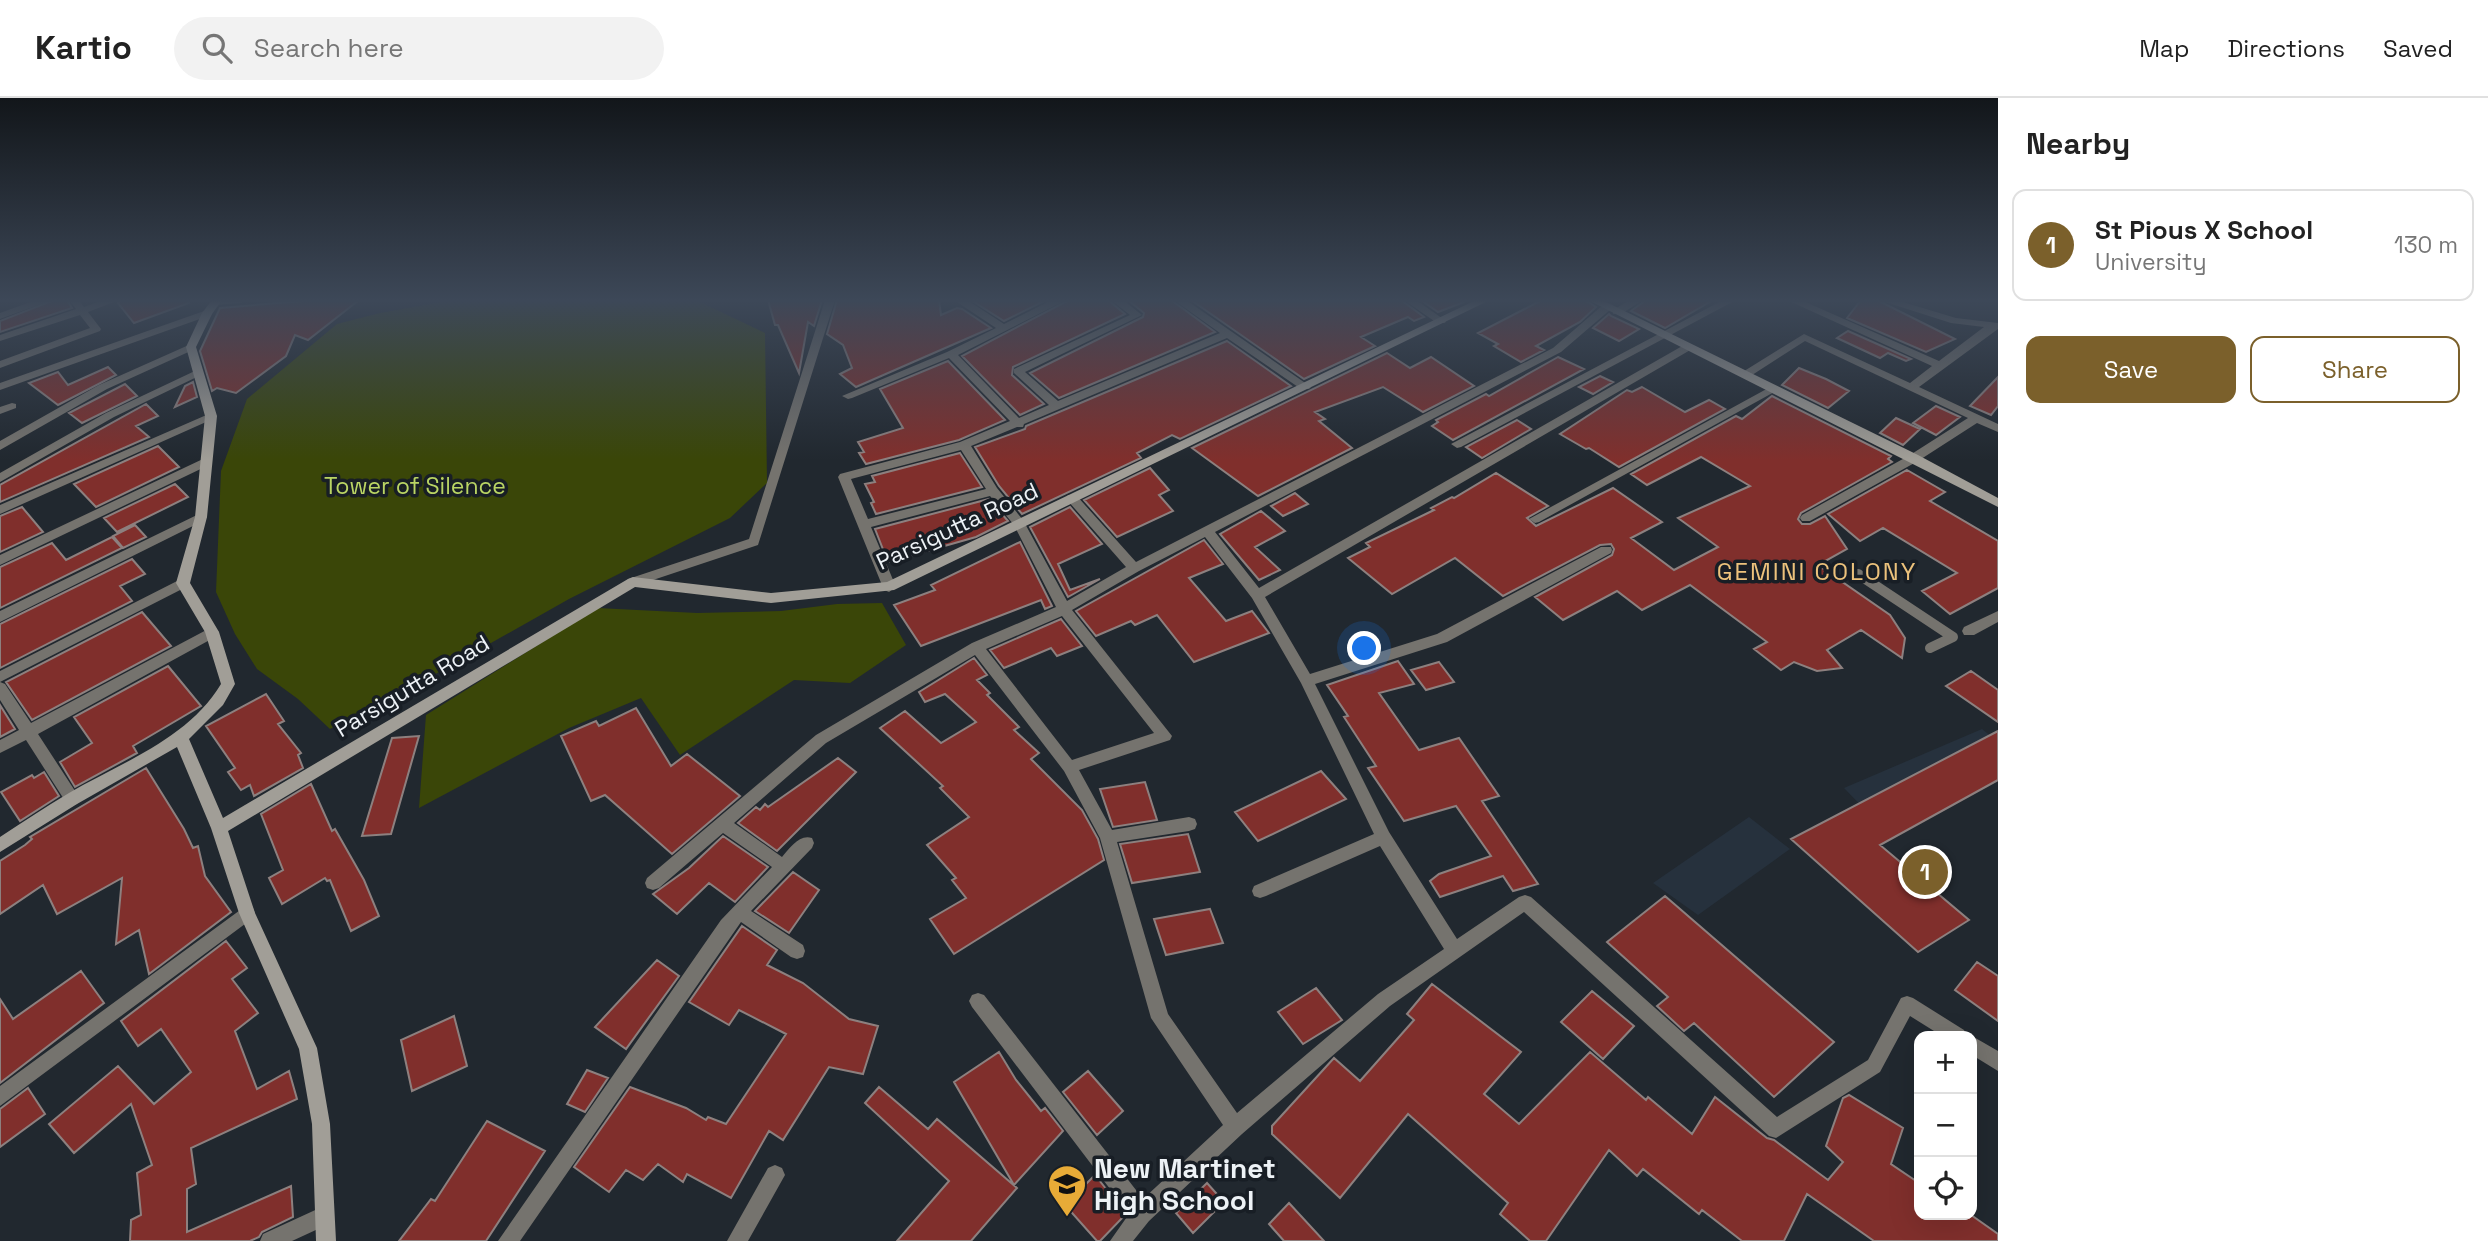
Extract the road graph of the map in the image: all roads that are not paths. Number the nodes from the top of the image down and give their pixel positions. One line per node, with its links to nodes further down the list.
1 (31, 353): 19 (street)
2 (94, 353): 23 (street)
3 (177, 353): 37 (street)
4 (193, 353): 21 (street)
5 (813, 353): 55 (street)
6 (1056, 353): 29 (street)
7 (1181, 353): 29 (street)
8 (1255, 353): 24 (street)
9 (1374, 353): 24 (street, Parsigutta Road)
10 (1552, 353): 50 (street)
11 (1628, 353): 35 (street)
12 (1677, 353): 58 (street)
13 (1701, 353): 22 (street)
14 (1779, 353): 22 (street)
15 (1839, 353): 25 (street)
16 (1913, 353): 20 (street)
17 (1956, 353): 20 (street)
18 (951, 354): 27 (street); 33 (street)
19 (0, 365)
20 (1939, 365): 25 (street)
21 (199, 372): 31 (street); 40 (street)
22 (1745, 375): 26 (street)
23 (0, 387)
24 (1305, 387): 42 (street, Parsigutta Road)
25 (1911, 387): 32 (street)
26 (1772, 389): 38 (street); 47 (street)
27 (848, 396)
28 (12, 405): 30 (street)
29 (1056, 406): 33 (street)
30 (0, 411)
31 (211, 416): 39 (street); 44 (street)
32 (1977, 418): 34 (street); 38 (street)
33 (1019, 424): 36 (street)
34 (1998, 428)
35 (1457, 443)
36 (964, 445): 41 (street); 49 (street)
37 (0, 446)
38 (1914, 458): 43 (street); 46 (street)
39 (205, 462): 45 (street); 52 (street)
40 (0, 478)
41 (993, 491): 48 (street); 49 (street)
42 (1072, 498): 48 (street, Parsigutta Road); 53 (street)
43 (1997, 501)
44 (0, 510)
45 (201, 517): 56 (street); 61 (street)
46 (1806, 517)
47 (1535, 519)
48 (1019, 523): 57 (street, Parsigutta Road); 59 (street)
49 (862, 525): 57 (street)
50 (1208, 530): 53 (street); 58 (street)
51 (1606, 550): 68 (street)
52 (0, 559)
53 (1134, 569): 59 (street)
54 (1858, 574): 64 (lane)
55 (633, 582): 57 (street, Parsigutta Road); 77 (street, Parsigutta Road)
56 (183, 583): 63 (street); 67 (street)
57 (889, 587)
58 (1257, 595): 68 (street)
59 (1064, 609): 65 (street); 73 (street)
60 (1998, 616): 62 (street)
61 (0, 617)
62 (1969, 631): 64 (lane)
63 (212, 632): 70 (street); 71 (street)
64 (1953, 637): 66 (lane)
65 (977, 647): 73 (street); 75 (street)
66 (1930, 648)
67 (0, 677)
68 (1307, 681): 79 (street)
69 (0, 688): 70 (street)
70 (28, 731): 72 (street); 74 (street)
71 (181, 738): 74 (street); 77 (street)
72 (0, 747)
73 (1069, 767): 78 (street)
74 (72, 799): 81 (street)
75 (722, 824): 82 (street); 83 (street)
76 (1189, 824): 78 (street)
77 (219, 828): 86 (street)
78 (1108, 837): 94 (street)
79 (1383, 837): 84 (street); 88 (street)
80 (806, 843): 82 (street)
81 (0, 845)
82 (783, 866): 85 (street)
83 (653, 883)
84 (1260, 891)
85 (739, 912): 87 (street); 100 (street)
86 (247, 913): 93 (street); 97 (street)
87 (797, 951)
88 (1455, 951): 90 (street); 94 (street)
89 (978, 1001): 96 (street)
90 (1950, 1031)
91 (1977, 1048): 92 (street)
92 (1998, 1062)
93 (0, 1097)
94 (1235, 1127): 96 (street)
95 (775, 1175): 101 (street)
96 (1142, 1214): 102 (street)
97 (324, 1216): 98 (street); 99 (street)
98 (270, 1241)
99 (326, 1241)
100 (508, 1241)
101 (737, 1241)
102 (1121, 1241)

